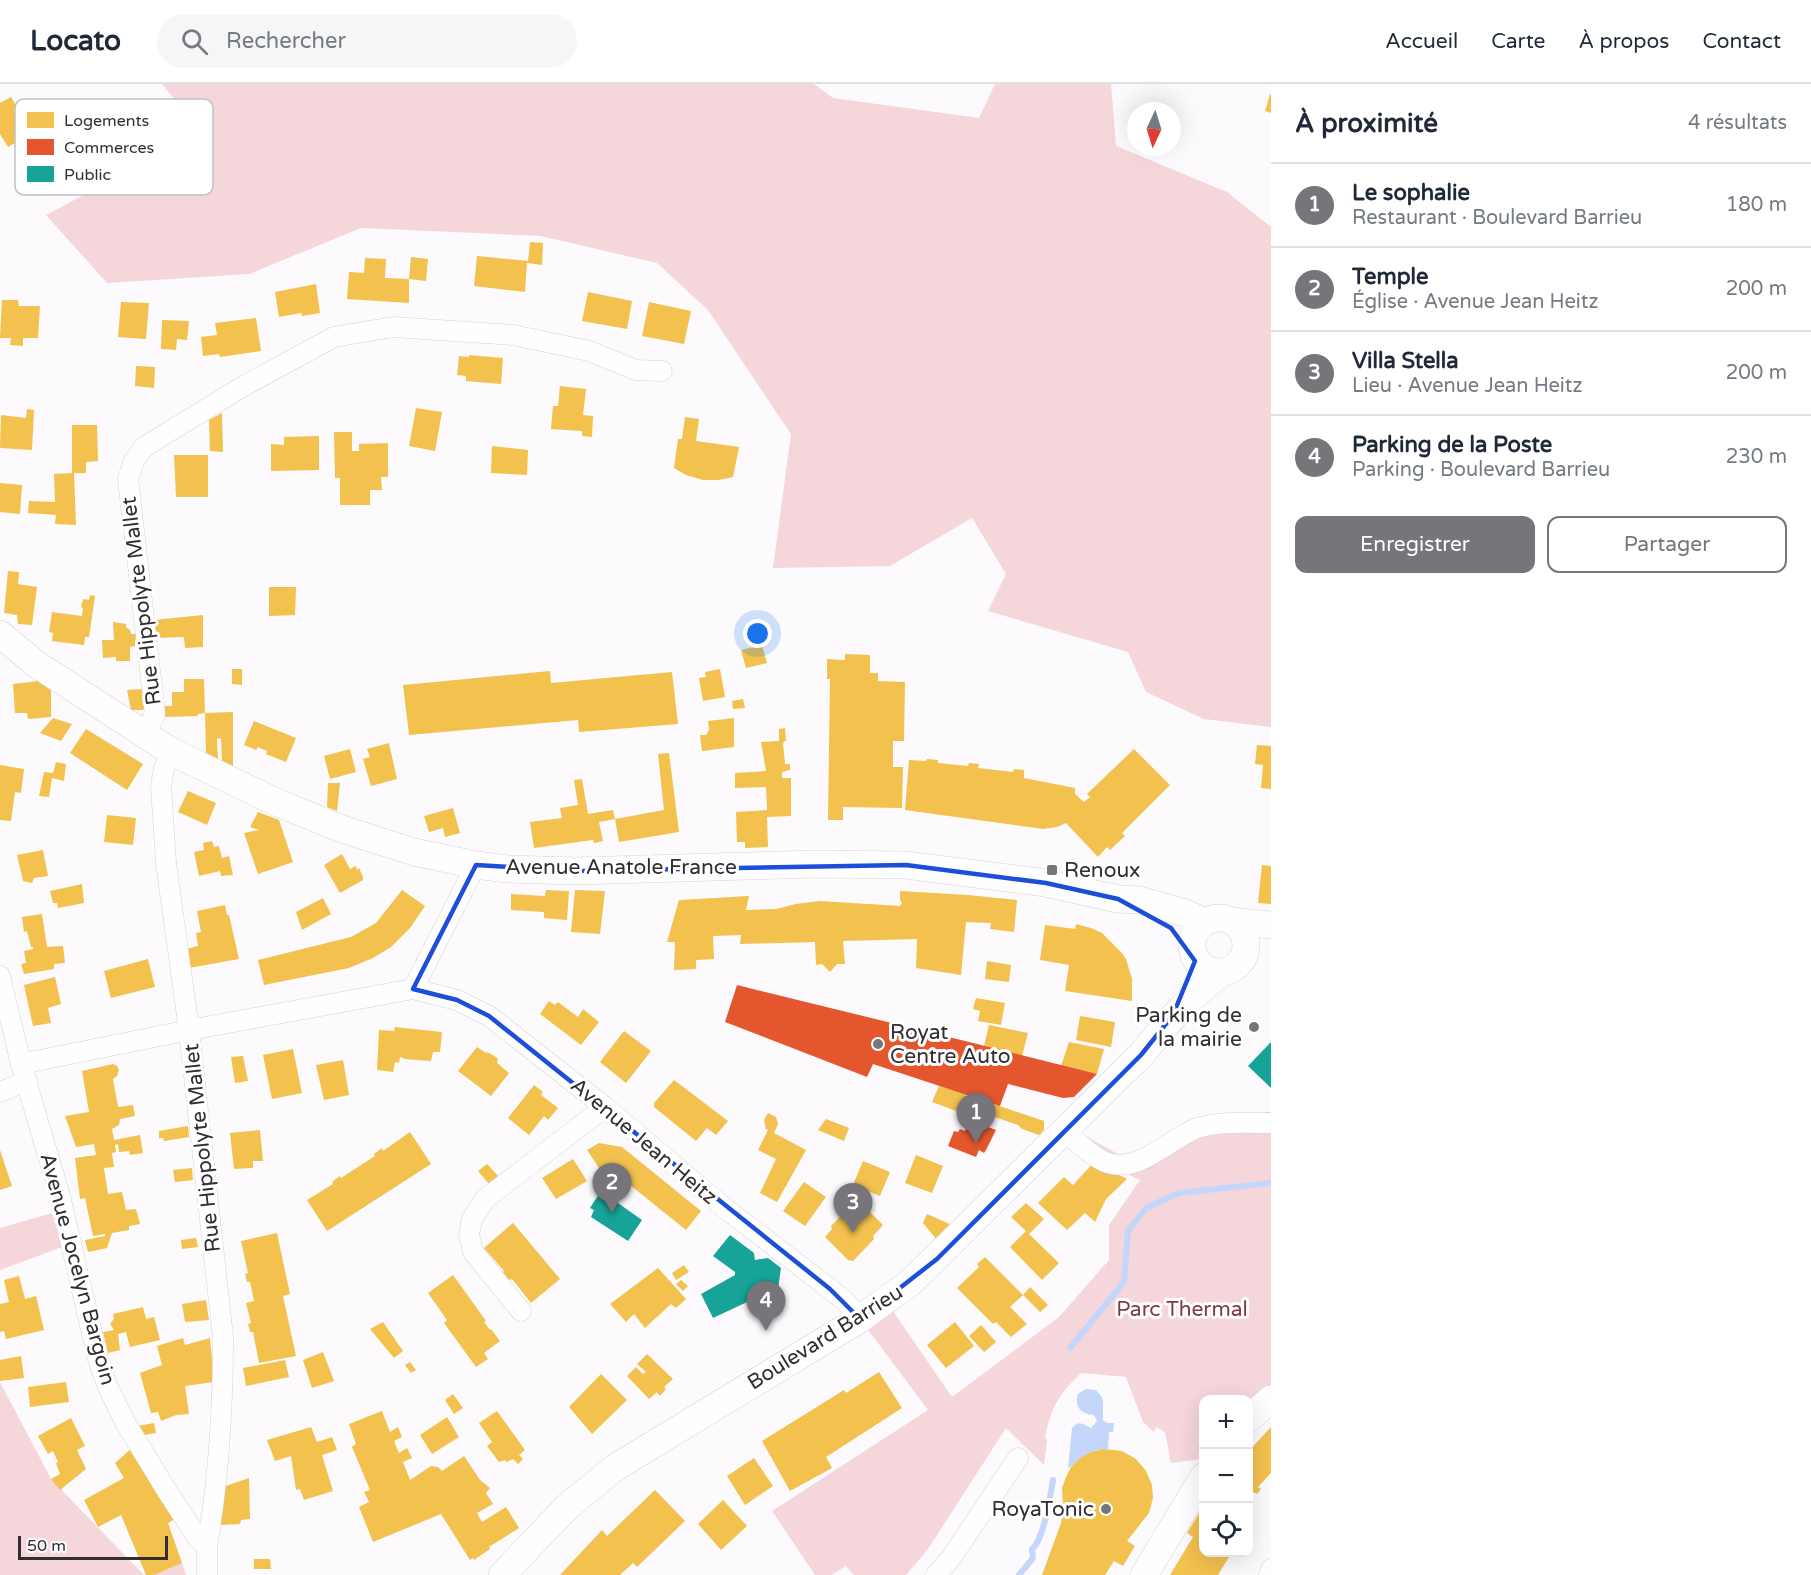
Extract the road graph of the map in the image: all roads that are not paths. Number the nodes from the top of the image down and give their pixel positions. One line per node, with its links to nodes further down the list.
1 (662, 371): 3 (street, Rue Hippolyte Mallet)
2 (0, 634): 3 (main road, Avenue Anatole France)
3 (145, 734): 4 (main road, Avenue Anatole France)
4 (172, 752): 5 (main road, Avenue Anatole France); 17 (street, Rue Hippolyte Mallet)
5 (476, 865): 6 (main road, Avenue Anatole France); 15 (street)
6 (1118, 899): 8 (main road, Avenue Anatole France); 11 (main road, Avenue Anatole France)
7 (1231, 921): 8 (main road); 9 (main road); 12 (main road)
8 (1204, 922): 11 (main road)
9 (1271, 925)
10 (1271, 940): 12 (main road)
11 (1193, 956): 13 (main road); 16 (main road, Boulevard Barrieu)
12 (1244, 956): 13 (main road)
13 (1222, 973): 16 (main road, Boulevard Barrieu)
14 (0, 976): 18 (street, Avenue Jocelyn Bargoin)
15 (413, 989): 17 (street, Avenue Jean Heitz); 20 (street, Avenue Jean Heitz)
16 (1173, 1015): 22 (main road, Boulevard Barrieu)
17 (189, 1030): 18 (street, Avenue Jean Heitz); 29 (street, Rue Hippolyte Mallet)
18 (24, 1072): 19 (street, Avenue Jean Heitz); 29 (street, Avenue Jocelyn Bargoin)
19 (0, 1092)
20 (604, 1107): 23 (street); 24 (street, Avenue Jean Heitz)
21 (1271, 1123): 22 (street)
22 (1064, 1132): 24 (main road, Boulevard Barrieu)
23 (521, 1311)
24 (860, 1319): 32 (main road, Boulevard Barrieu)
25 (1271, 1399): 26 (main road)
26 (1253, 1415)
27 (1018, 1458): 33 (street)
28 (1199, 1483): 34 (main road)
29 (207, 1546): 31 (street)
30 (1271, 1569): 35 (street)
31 (207, 1575)
32 (501, 1575)
33 (936, 1575)
34 (1144, 1575)
35 (1269, 1575)

